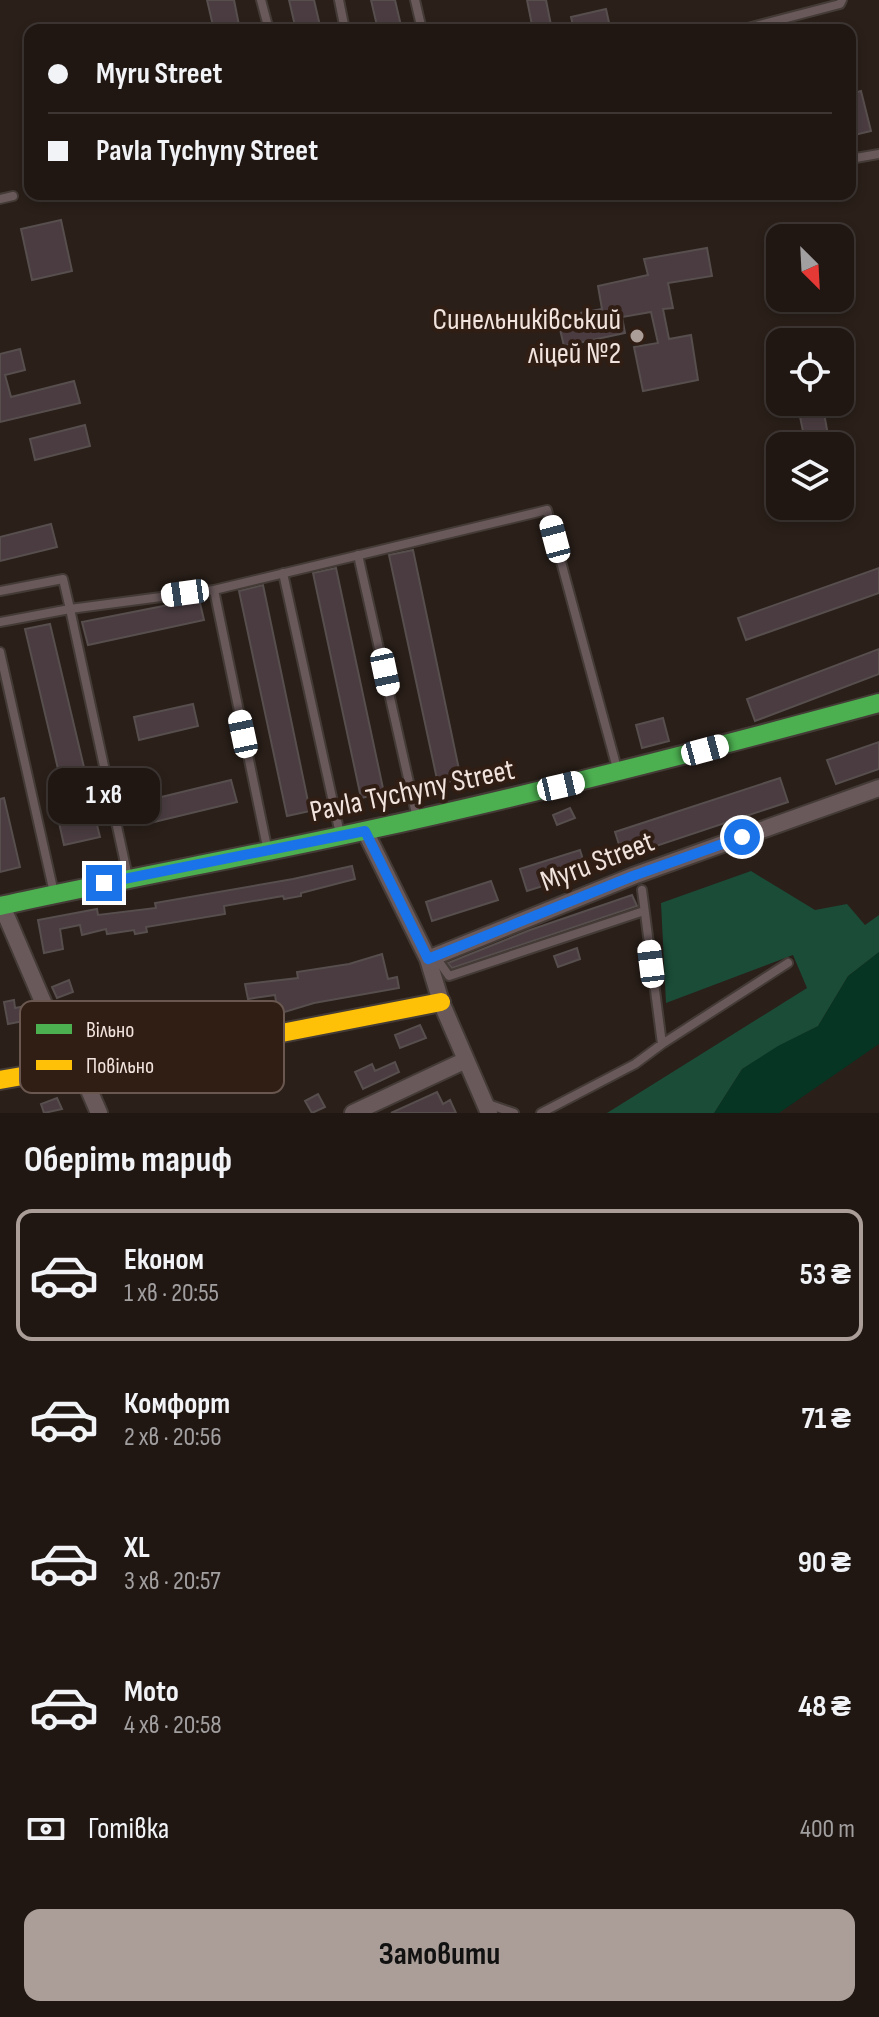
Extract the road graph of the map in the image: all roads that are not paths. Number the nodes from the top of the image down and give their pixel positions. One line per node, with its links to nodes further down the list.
1 (261, 0): 5 (lane)
2 (339, 0): 6 (lane)
3 (415, 0): 7 (lane)
4 (842, 0): 8 (lane)
5 (267, 24)
6 (344, 24)
7 (421, 24)
8 (763, 24)
9 (879, 154): 10 (lane)
10 (856, 158)
11 (13, 196): 12 (lane)
12 (0, 199)
13 (358, 555): 14 (lane); 21 (lane); 23 (lane)
14 (283, 573): 15 (lane); 25 (lane)
15 (214, 590): 17 (lane); 26 (lane)
16 (0, 591): 17 (lane)
17 (70, 609): 18 (lane); 27 (lane)
18 (0, 622)
19 (0, 652): 29 (lane)
20 (879, 703): 21 (street, Pavla Tychyny Street)
21 (619, 773): 23 (street, Pavla Tychyny Street)
22 (879, 788): 32 (street, Myru Street)
23 (417, 819): 24 (street, Pavla Tychyny Street)
24 (365, 831): 25 (street, Pavla Tychyny Street); 32 (street)
25 (340, 835): 26 (street, Pavla Tychyny Street)
26 (267, 849): 27 (street, Pavla Tychyny Street)
27 (129, 877): 29 (street, Pavla Tychyny Street)
28 (642, 890): 31 (lane)
29 (54, 894): 30 (street, Pavla Tychyny Street)
30 (1, 906): 34 (street)
31 (644, 911): 32 (lane); 37 (lane)
32 (432, 957): 35 (street)
33 (788, 963): 37 (lane)
34 (42, 1001)
35 (441, 1002): 36 (street); 38 (street)
36 (284, 1033)
37 (662, 1044): 46 (lane)
38 (466, 1060): 42 (street); 44 (street)
39 (20, 1076): 40 (street)
40 (0, 1080)
41 (89, 1093): 43 (street)
42 (487, 1108): 45 (lane)
43 (99, 1113)
44 (353, 1113)
45 (514, 1113)
46 (541, 1113)

